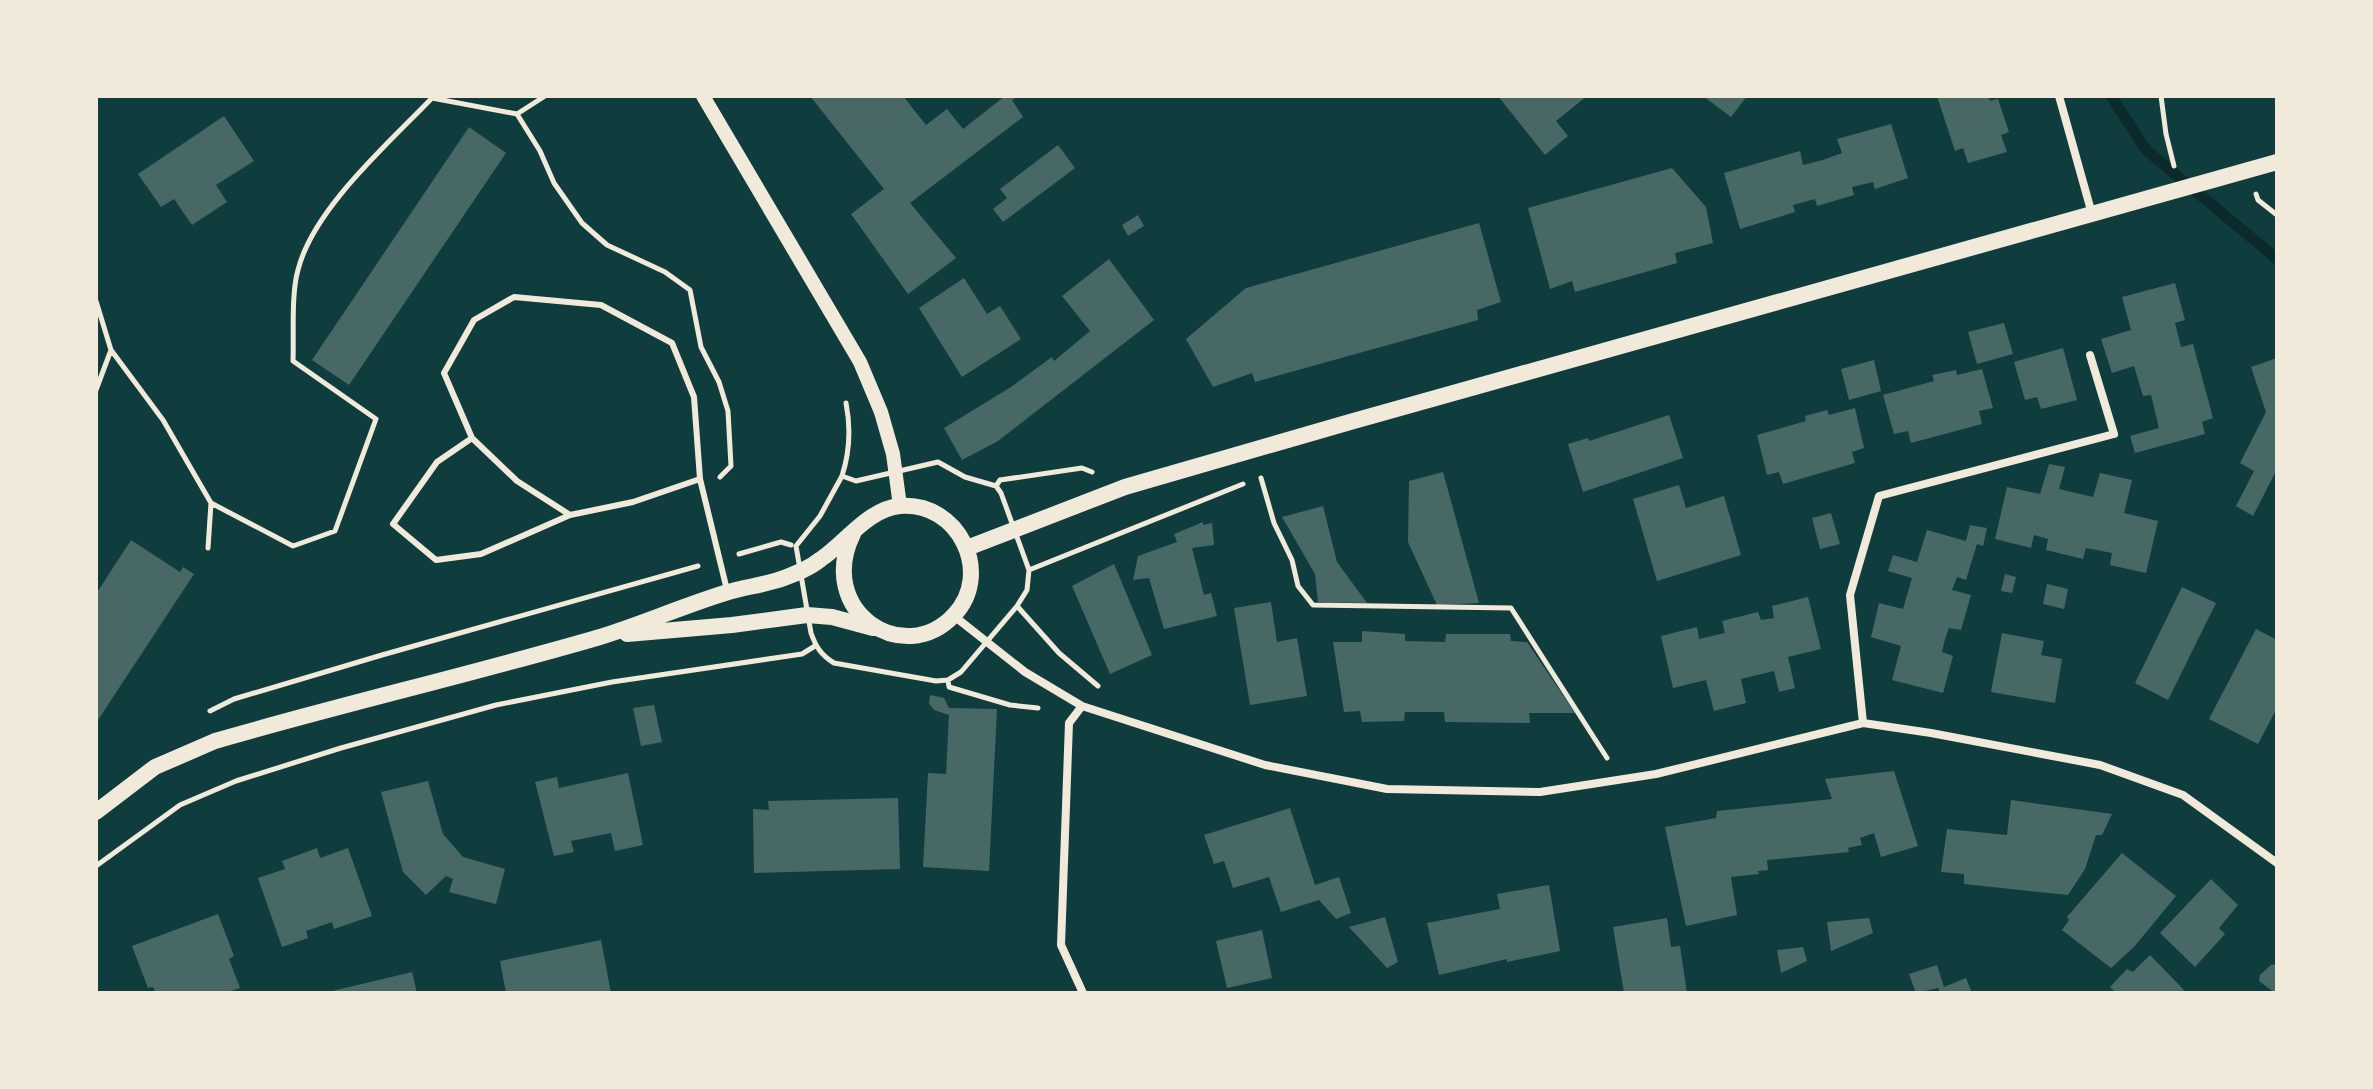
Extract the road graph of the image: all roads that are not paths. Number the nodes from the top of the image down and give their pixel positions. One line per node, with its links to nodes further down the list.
1 (703, 96): 8 (street)
2 (2059, 96): 4 (street)
3 (2277, 162): 4 (main road)
4 (2092, 214): 11 (main road)
5 (2090, 355): 17 (street)
6 (472, 438): 7 (lane); 9 (lane); 9 (lane)
7 (700, 479): 9 (lane); 12 (lane)
8 (900, 506): 10 (main road); 11 (main road)
9 (570, 515)
10 (853, 534): 12 (main road); 14 (main road)
11 (967, 548): 13 (main road)
12 (727, 592): 15 (main road)
13 (954, 616): 14 (main road); 16 (street)
14 (881, 630): 15 (main road)
15 (601, 636): 18 (main road)
16 (1082, 706): 17 (street); 20 (street)
17 (1863, 723): 19 (street)
18 (96, 812)
19 (2277, 863)
20 (1083, 993)

